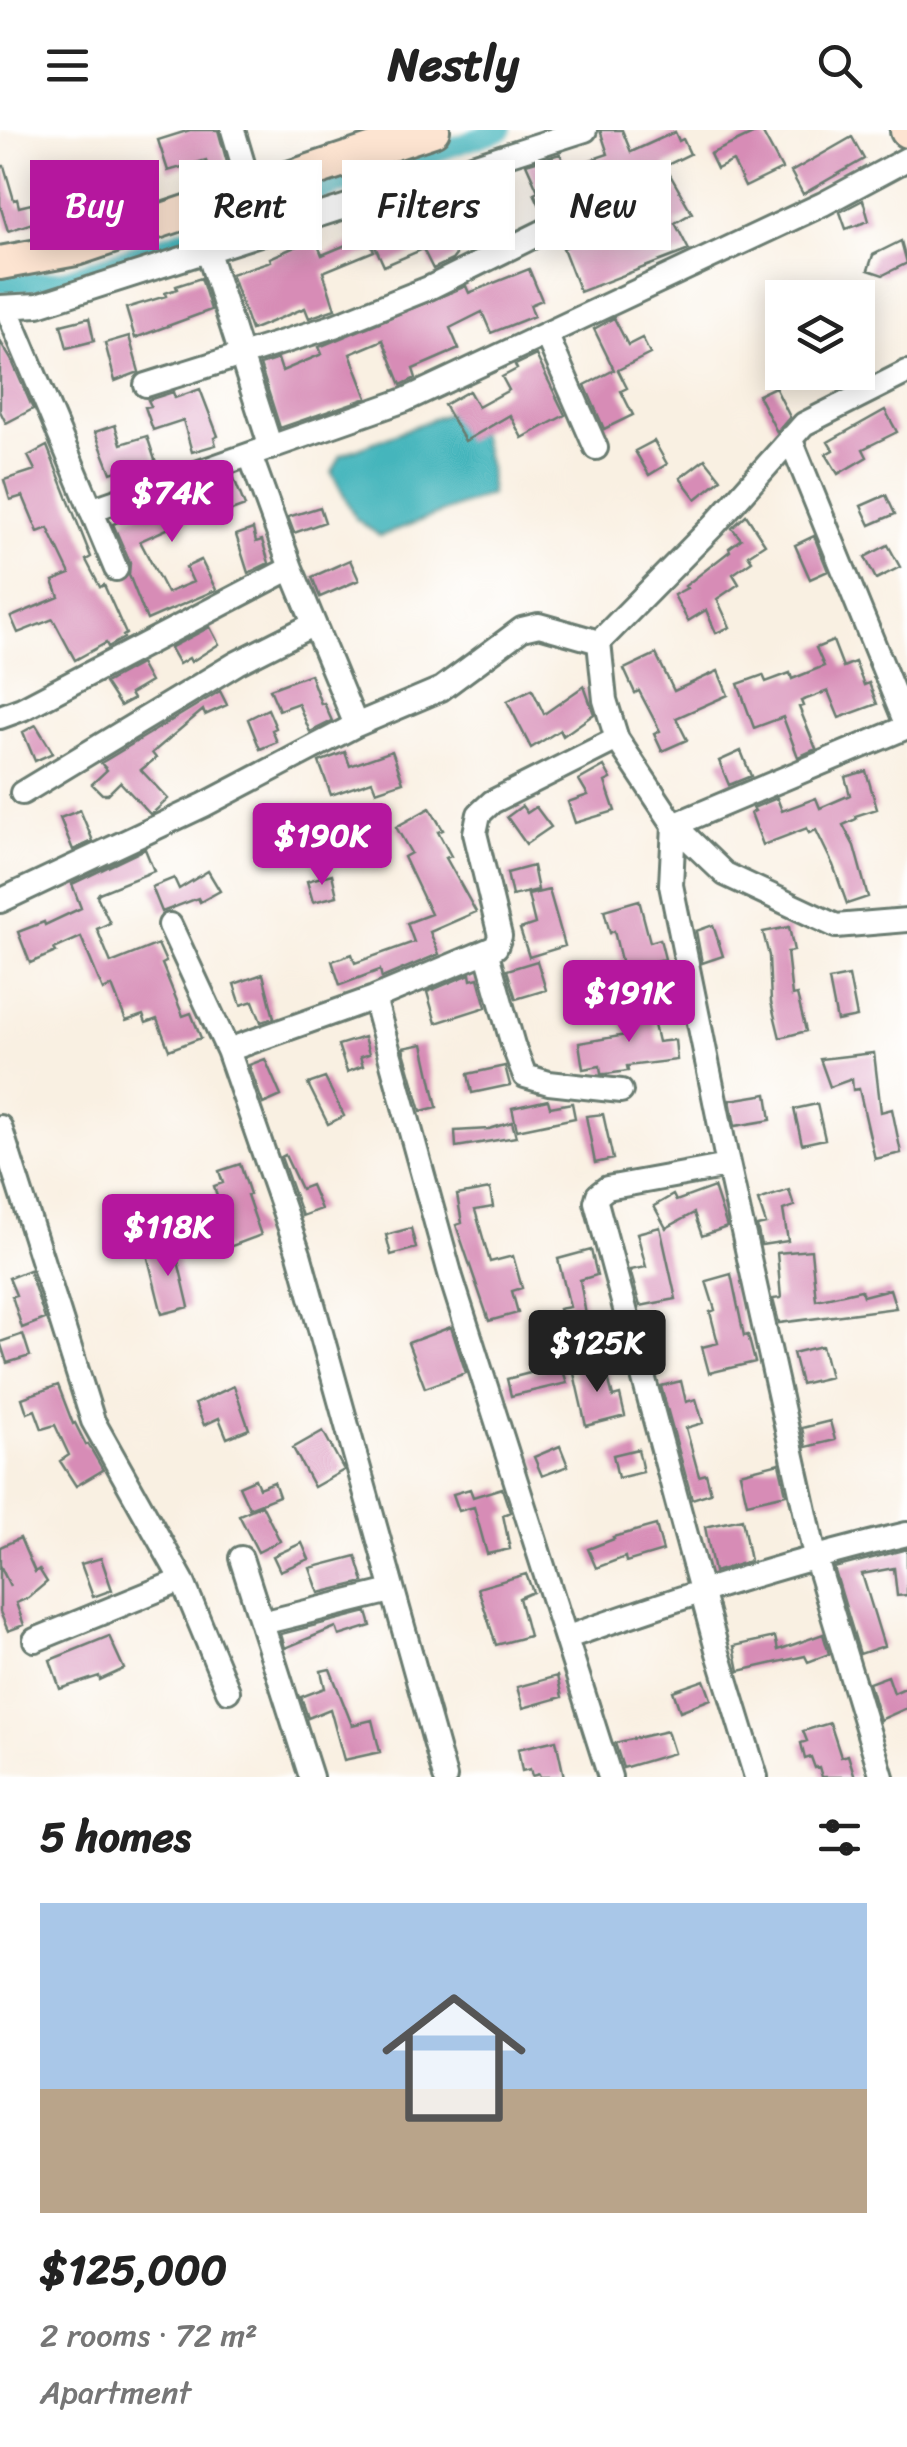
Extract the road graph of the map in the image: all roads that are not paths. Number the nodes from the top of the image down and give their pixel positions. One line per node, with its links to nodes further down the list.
1 (234, 130): 5 (street)
2 (585, 130): 9 (street)
3 (423, 132): 6 (main road)
4 (907, 159): 12 (street)
5 (242, 160)
6 (322, 167)
7 (179, 215): 10 (main road)
8 (535, 236): 13 (street)
9 (208, 252): 11 (street); 13 (street)
10 (0, 263)
11 (3, 307): 19 (street)
12 (546, 334): 17 (street); 18 (street)
13 (243, 355): 15 (street); 18 (street)
14 (907, 372): 16 (street)
15 (146, 386)
16 (790, 438): 23 (street); 26 (street)
17 (596, 448)
18 (260, 451): 19 (street); 20 (street)
19 (91, 510): 21 (street)
20 (291, 568): 22 (street); 24 (street)
21 (116, 569)
22 (314, 624): 25 (street); 28 (street)
23 (599, 642): 25 (street); 27 (street)
24 (0, 717)
25 (356, 724): 30 (street)
26 (907, 727): 29 (street)
27 (617, 739): 29 (street); 33 (street)
28 (22, 793)
29 (674, 825): 31 (street); 38 (street)
30 (0, 901)
31 (907, 920)
32 (170, 925): 35 (street)
33 (487, 954): 34 (street); 36 (street)
34 (374, 998): 35 (street); 46 (street)
35 (228, 1050): 43 (street)
36 (622, 1091)
37 (0, 1127): 42 (street)
38 (728, 1166): 40 (street); 44 (street)
39 (907, 1534): 40 (street)
40 (815, 1556): 44 (street); 53 (street)
41 (241, 1558): 45 (street)
42 (182, 1580): 47 (street); 48 (street)
43 (391, 1590): 45 (street); 50 (street)
44 (701, 1590): 46 (street); 52 (street)
45 (262, 1623): 49 (street)
46 (568, 1637): 51 (street)
47 (35, 1640)
48 (228, 1691)
49 (311, 1777)
50 (445, 1777)
51 (610, 1777)
52 (756, 1777)
53 (882, 1777)

